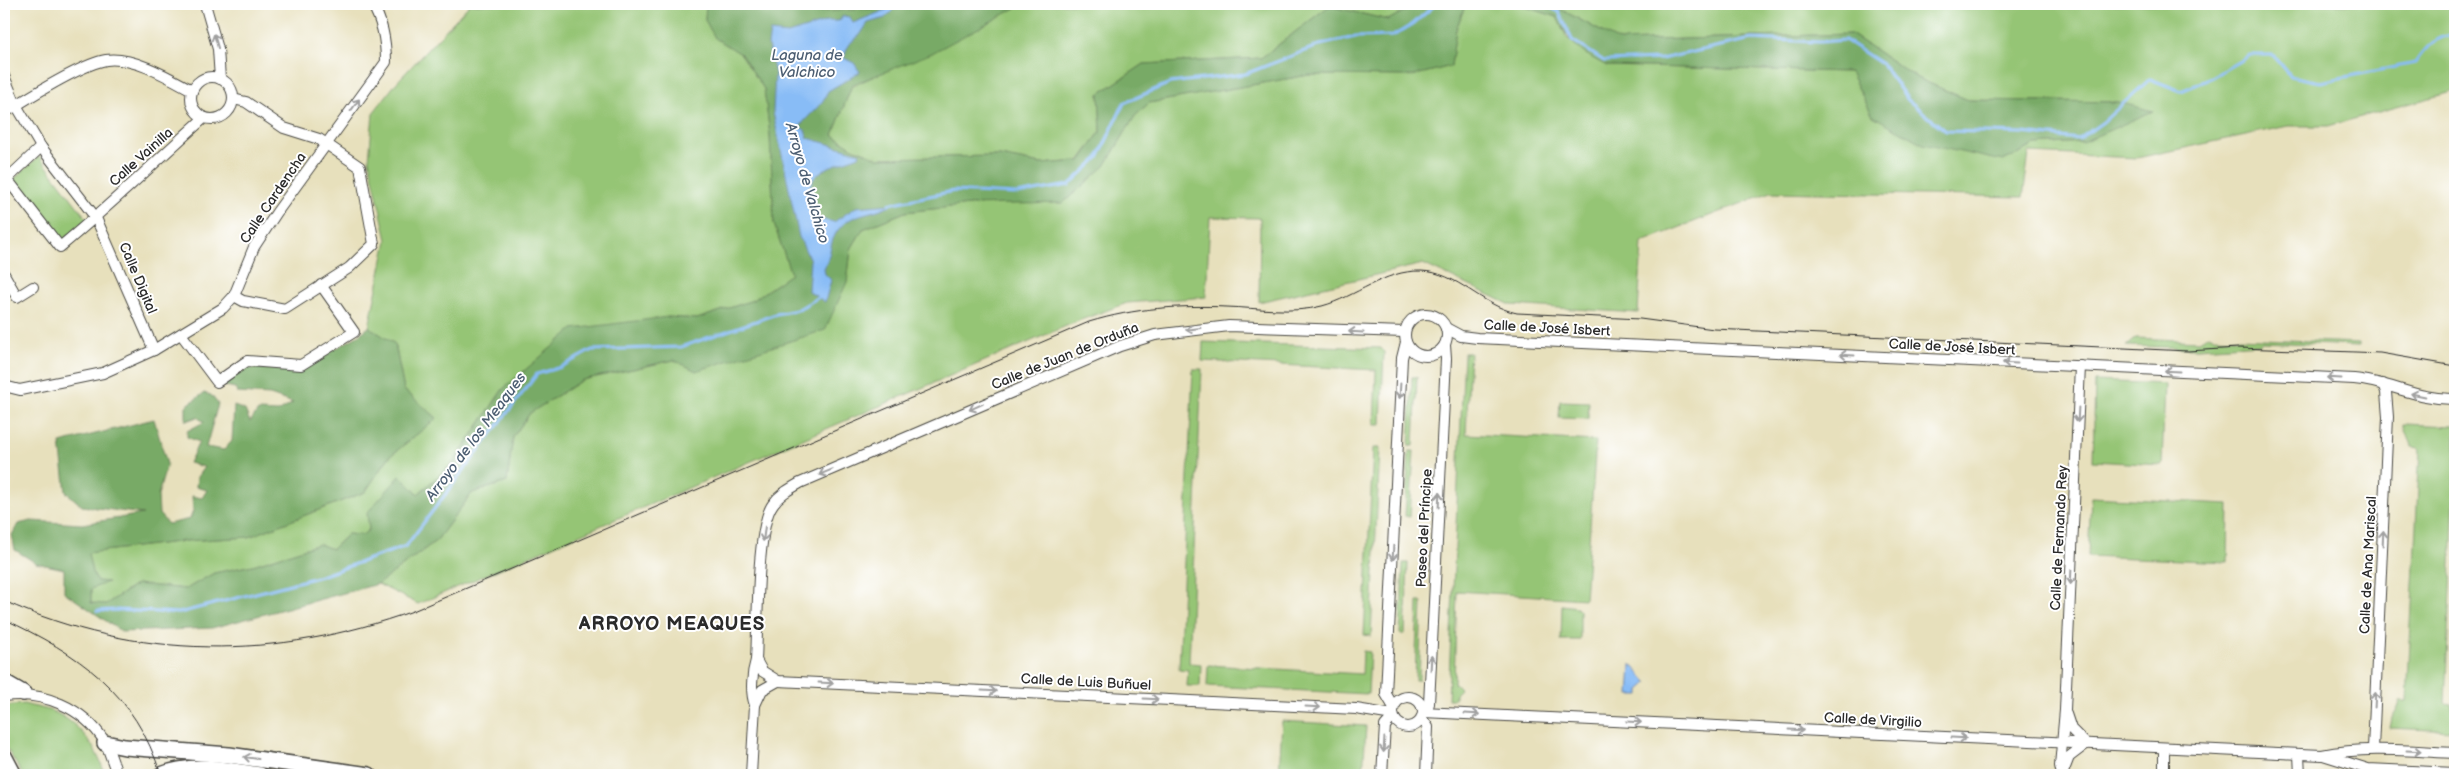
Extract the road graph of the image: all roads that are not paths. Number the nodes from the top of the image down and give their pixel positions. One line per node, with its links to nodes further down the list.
1 (205, 4): 4 (street, one-way to 1)
2 (372, 4): 10 (street, Calle Cardencha, one-way to 2)
3 (4, 76): 7 (street, Calle Digital)
4 (220, 79): 5 (street); 6 (street)
5 (192, 90): 7 (street); 9 (street)
6 (233, 99): 9 (street); 10 (street)
7 (16, 105): 8 (street); 11 (street, Calle Digital)
8 (4, 113)
9 (204, 118): 12 (street, Calle Vainilla)
10 (326, 144): 14 (street); 16 (street, Calle Cardencha)
11 (41, 148): 12 (street, Calle Digital); 12 (street)
12 (96, 218): 21 (street, Calle Digital)
13 (4, 274): 15 (street)
14 (320, 285): 16 (street); 18 (street)
15 (33, 287)
16 (234, 296): 18 (street, Calle Cardencha)
17 (1446, 328): 19 (street); 20 (street); 22 (street, Calle de José Isbert, one-way to 17)
18 (181, 334): 21 (street, Calle Cardencha)
19 (1405, 337): 20 (street); 26 (street, Calle de Juan de Orduña, one-way to 26); 33 (street, one-way to 33)
20 (1445, 345): 34 (street, Paseo del Príncipe, one-way to 20)
21 (154, 350): 24 (street, Calle Cardencha)
22 (2080, 366): 23 (street, Calle de José Isbert, one-way to 22); 32 (street, Calle de Fernando Rey, one-way to 32)
23 (2383, 384): 25 (street, Calle de José Isbert, one-way to 23); 39 (street, Calle de Ana Mariscal, one-way to 23)
24 (4, 386)
25 (2455, 399)
26 (756, 660): 27 (street); 31 (street)
27 (778, 681): 31 (street); 33 (street, Calle de Luis Buñuel, one-way to 33)
28 (4, 682): 29 (highway)
29 (23, 693): 30 (street); 35 (street)
30 (4, 696)
31 (755, 705): 50 (street)
32 (2065, 710): 36 (street, Calle de Fernando Rey); 37 (street, Calle de Fernando Rey)
33 (1393, 713): 34 (street); 34 (street); 51 (street, one-way to 51)
34 (1422, 713): 36 (street, Calle de Virgilio, one-way to 36); 52 (street)
35 (105, 743): 46 (street); 49 (highway, one-way to 35)
36 (2061, 743): 37 (street, Calle de Virgilio); 53 (street, Calle de Fernando Rey)
37 (2086, 744): 38 (street, Calle de Virgilio); 53 (street, Calle de Fernando Rey)
38 (2164, 748): 41 (street, Calle de Virgilio); 54 (street)
39 (2373, 749): 40 (street, Calle de Virgilio, one-way to 40); 42 (street, Calle de Virgilio)
40 (2455, 753)
41 (2300, 754): 42 (street, Calle de Virgilio); 55 (street)
42 (2322, 755): 44 (street, Calle de Virgilio)
43 (4, 756): 45 (highway)
44 (2455, 773)
45 (14, 775)
46 (118, 775)
47 (161, 775): 48 (highway)
48 (260, 775)
49 (369, 775)
50 (751, 775)
51 (1382, 775)
52 (1426, 775)
53 (2062, 775)
54 (2164, 775)
55 (2300, 775)

